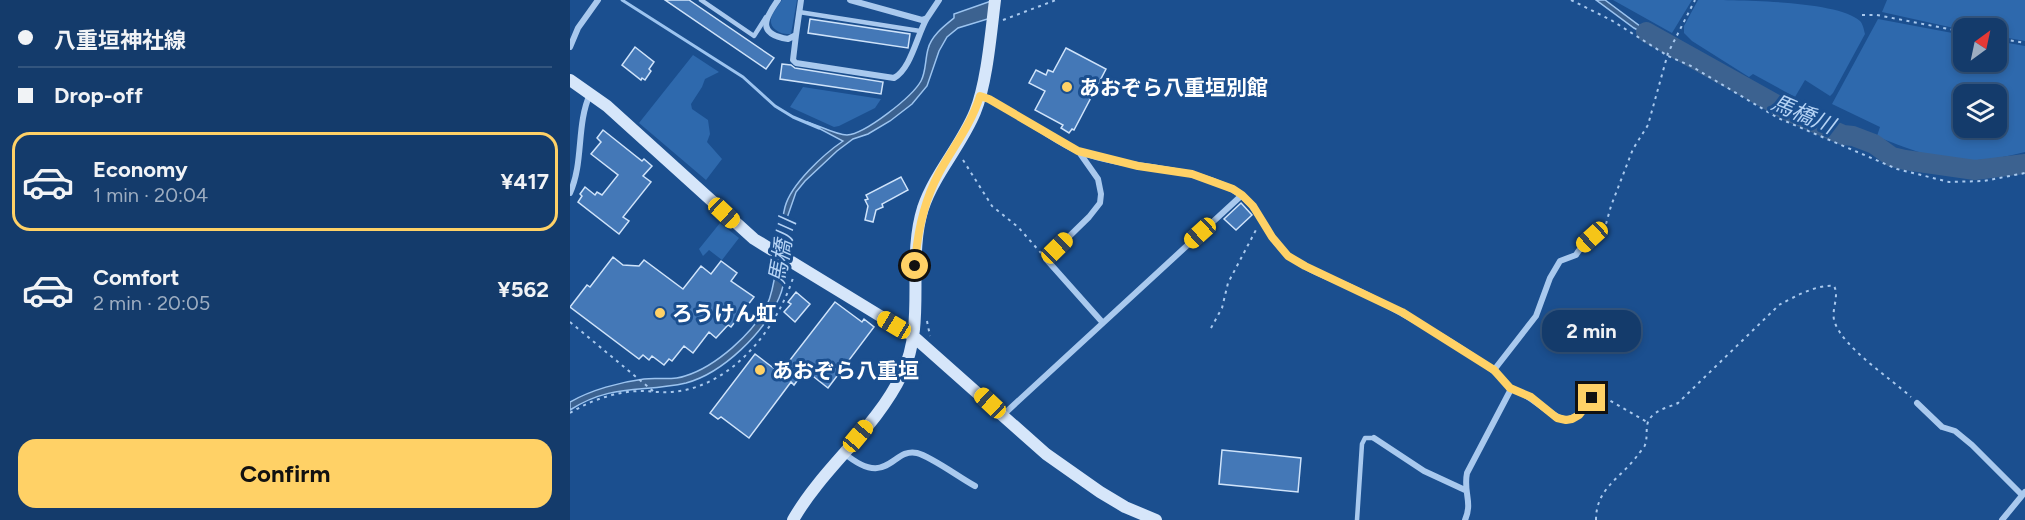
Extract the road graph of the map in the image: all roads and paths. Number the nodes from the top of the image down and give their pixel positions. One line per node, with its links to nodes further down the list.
1 (598, 0): 21 (street)
2 (700, 0): 13 (lane)
3 (778, 0): 13 (street)
4 (801, 0): 11 (street)
5 (850, 0): 14 (street)
6 (939, 0): 14 (street)
7 (995, 0): 15 (main road)
8 (1056, 0): 15 (path)
9 (1571, 0): 22 (path)
10 (1695, 0): 22 (path)
11 (799, 12): 17 (lane); 18 (street)
12 (1862, 15): 16 (path)
13 (766, 17): 18 (street)
14 (927, 18): 17 (street)
15 (993, 23): 25 (main road)
16 (1953, 30)
17 (920, 31): 18 (street)
18 (796, 36)
19 (2007, 40): 20 (path)
20 (2025, 43)
21 (570, 47)
22 (1668, 55): 28 (path); 32 (path)
23 (570, 80): 24 (main road)
24 (590, 93): 29 (street); 34 (main road)
25 (980, 96): 26 (street); 39 (main road)
26 (1078, 151): 30 (street); 33 (street)
27 (958, 166): 33 (path)
28 (2025, 173)
29 (570, 194)
30 (1242, 195): 31 (street); 37 (street)
31 (1262, 220): 38 (path); 41 (street)
32 (1604, 232): 41 (street)
33 (1046, 259): 37 (street)
34 (795, 265): 39 (main road); 43 (path)
35 (927, 320): 40 (path)
36 (570, 322): 43 (path)
37 (1103, 323): 47 (street)
38 (1211, 328)
39 (913, 336): 47 (main road); 50 (main road)
40 (932, 341)
41 (1494, 370): 42 (street)
42 (1510, 388): 44 (street); 52 (street)
43 (654, 392): 46 (path)
44 (1596, 394): 48 (path)
45 (1917, 403): 48 (path); 53 (street)
46 (570, 413)
47 (1003, 415): 55 (main road)
48 (1647, 422): 58 (path)
49 (1374, 438): 52 (street); 56 (lane)
50 (844, 452): 51 (street); 54 (main road)
51 (975, 486)
52 (1465, 490): 57 (street)
53 (2023, 494): 59 (street)
54 (793, 520)
55 (1156, 520)
56 (1357, 520)
57 (1465, 520)
58 (1596, 520)
59 (2002, 520)

